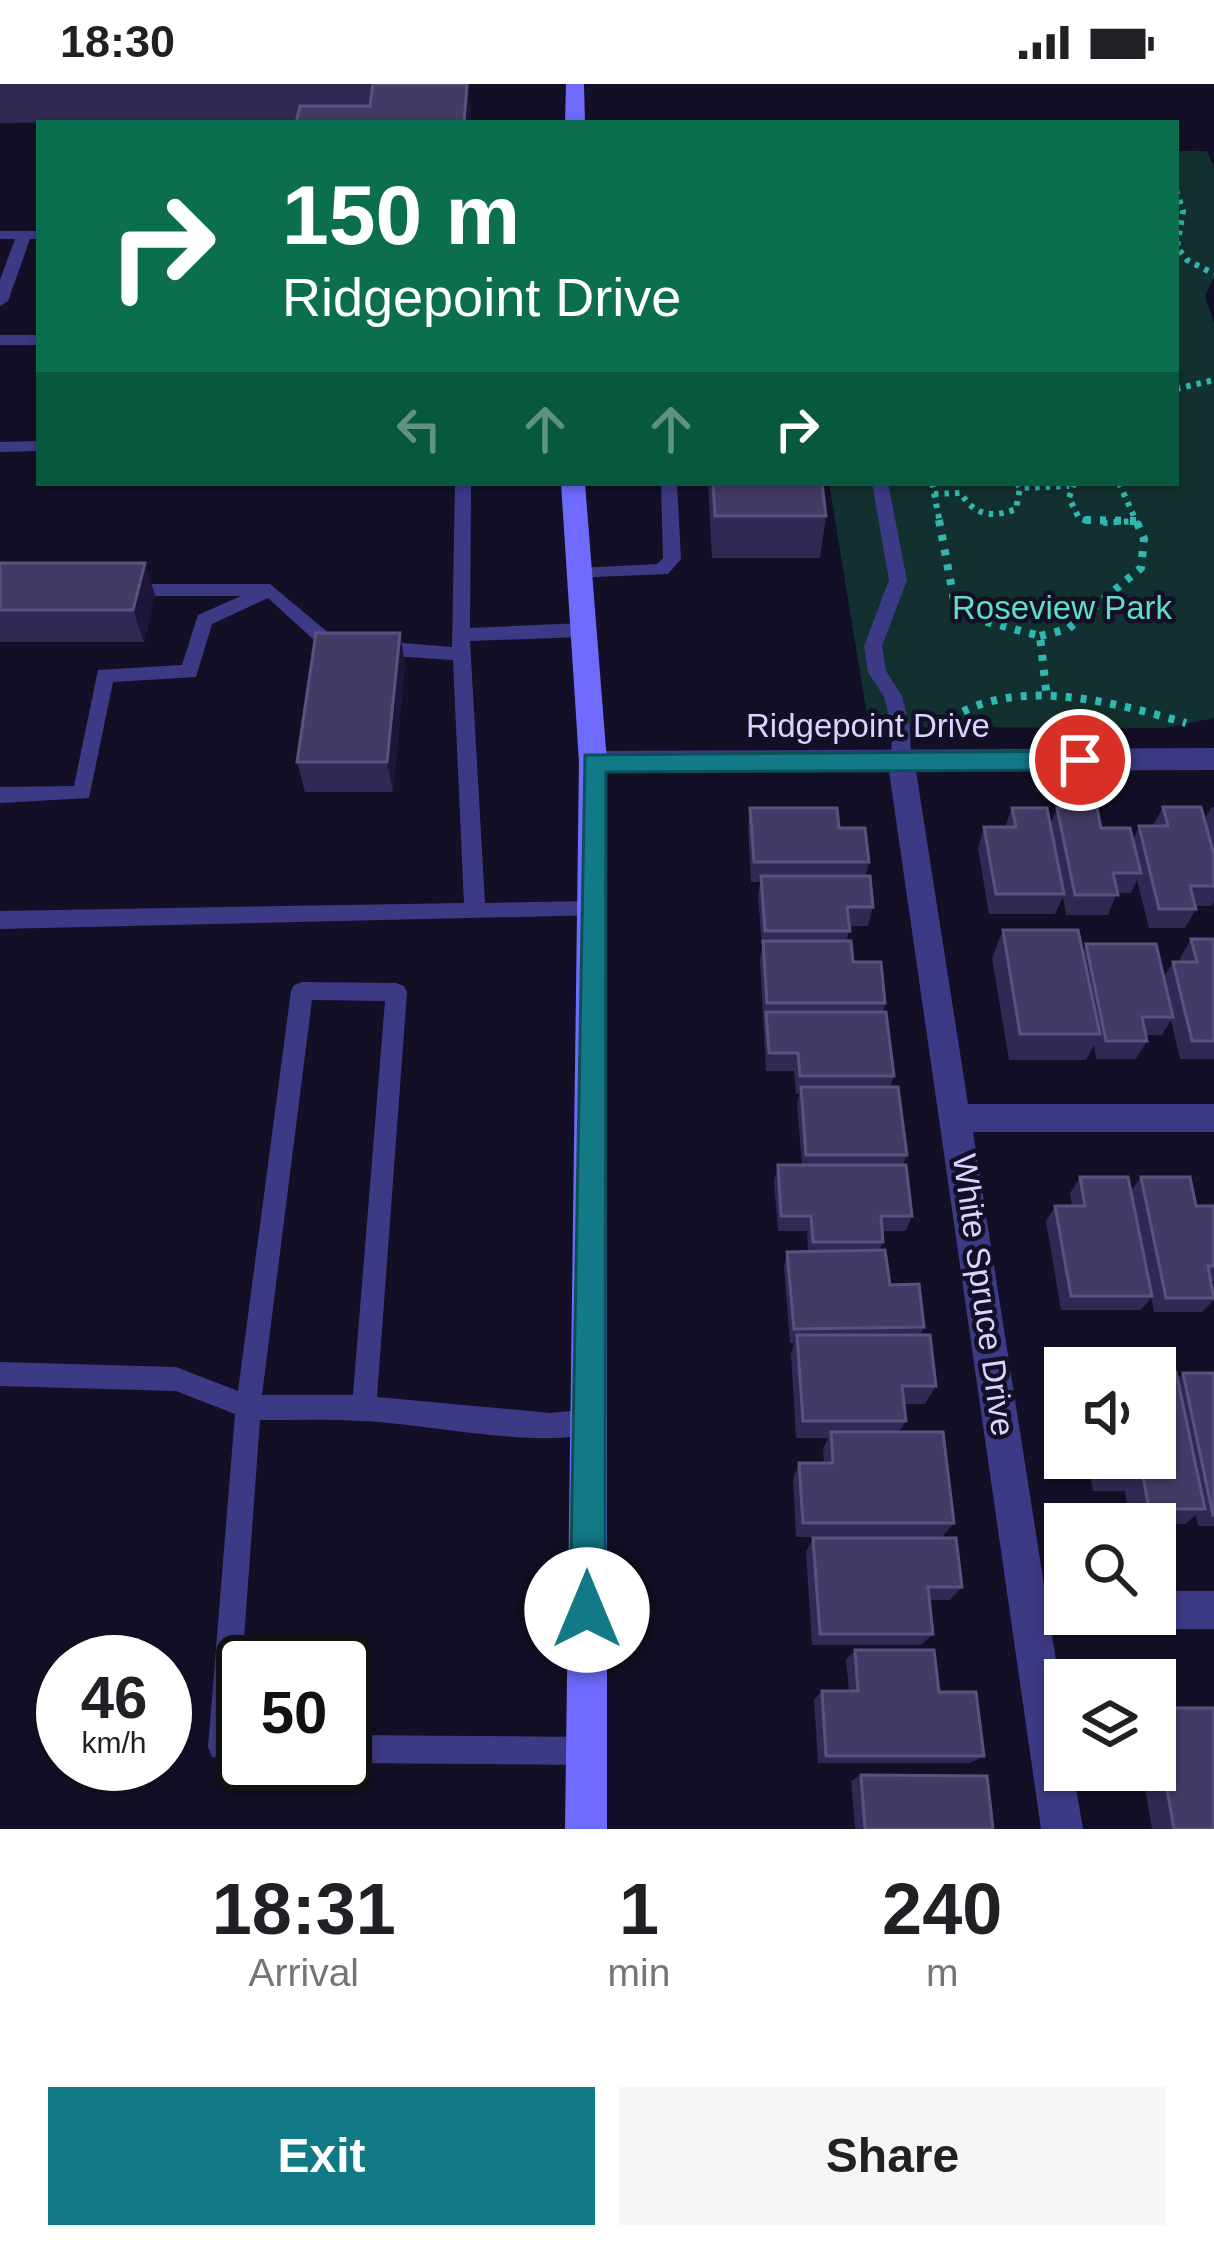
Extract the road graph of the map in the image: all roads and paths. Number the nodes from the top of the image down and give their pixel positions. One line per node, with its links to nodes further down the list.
1 (575, 84): 2 (main road)
2 (574, 120)
3 (1179, 199): 5 (path)
4 (32, 235): 6 (lane); 9 (lane)
5 (1179, 235)
6 (0, 236)
7 (1179, 250): 8 (path)
8 (1214, 274)
9 (0, 301)
10 (0, 340): 11 (lane)
11 (36, 340)
12 (1214, 380): 13 (path)
13 (1179, 388)
14 (36, 446): 15 (lane)
15 (0, 447)
16 (463, 486): 33 (lane)
17 (572, 486): 28 (main road)
18 (669, 486): 28 (lane)
19 (881, 486): 39 (lane)
20 (933, 486): 26 (path)
21 (961, 486): 25 (path)
22 (1018, 486): 25 (path)
23 (1071, 486): 27 (path)
24 (1120, 486): 27 (path)
25 (962, 493): 26 (path)
26 (934, 494): 32 (path)
27 (1136, 521): 32 (path)
28 (578, 574): 31 (main road)
29 (112, 590): 30 (lane)
30 (270, 590): 33 (lane); 40 (lane)
31 (582, 630): 33 (lane); 38 (main road)
32 (1040, 636): 34 (path)
33 (461, 644): 41 (lane)
34 (1047, 699): 35 (path); 36 (path)
35 (1186, 723)
36 (938, 728)
37 (1214, 759): 39 (street, Ridgepoint Drive)
38 (593, 762): 39 (street, Ridgepoint Drive); 42 (main road)
39 (901, 762): 44 (street, White Spruce Drive)
40 (0, 795)
41 (475, 909): 42 (lane); 43 (lane)
42 (592, 909): 49 (main road)
43 (0, 920)
44 (959, 1118): 45 (street); 50 (street, White Spruce Drive)
45 (1214, 1118)
46 (0, 1373): 47 (lane)
47 (248, 1407): 48 (lane); 48 (lane); 53 (lane)
48 (364, 1408): 49 (lane)
49 (589, 1423): 56 (main road)
50 (1044, 1593)
51 (1176, 1610): 52 (street)
52 (1214, 1610)
53 (231, 1635)
54 (1049, 1635): 58 (street, White Spruce Drive)
55 (372, 1749): 56 (lane)
56 (586, 1751): 57 (main road)
57 (586, 1829)
58 (1062, 1829)

